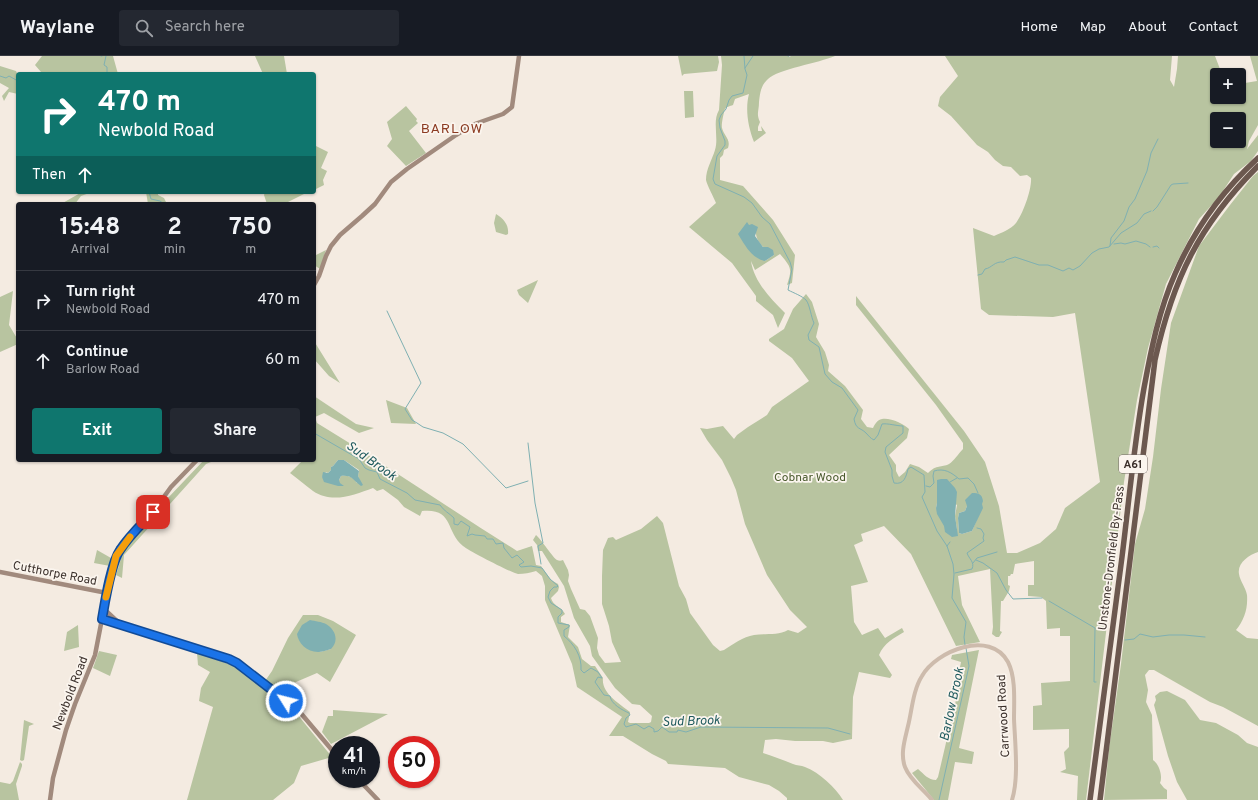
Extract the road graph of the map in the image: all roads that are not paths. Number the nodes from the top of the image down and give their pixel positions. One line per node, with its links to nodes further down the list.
1 (519, 56): 4 (main road)
2 (1258, 158): 17 (highway, Unstone-Dronfield By-Pass / A61)
3 (1258, 166): 18 (highway, Unstone-Dronfield By-Pass / A61)
4 (316, 281)
5 (195, 462): 7 (main road, Newbold Road)
6 (0, 572): 7 (main road, Cutthorpe Road)
7 (107, 593): 8 (main road, Newbold Road)
8 (104, 609): 9 (main road, Newbold Road); 10 (main road)
9 (102, 619): 10 (main road); 13 (main road, Newbold Road)
10 (120, 624): 11 (main road)
11 (328, 745)
12 (367, 788): 14 (main road)
13 (50, 800)
14 (378, 800)
15 (932, 800): 16 (street, Carrwood Road)
16 (1012, 800)
17 (1090, 800)
18 (1100, 800)

